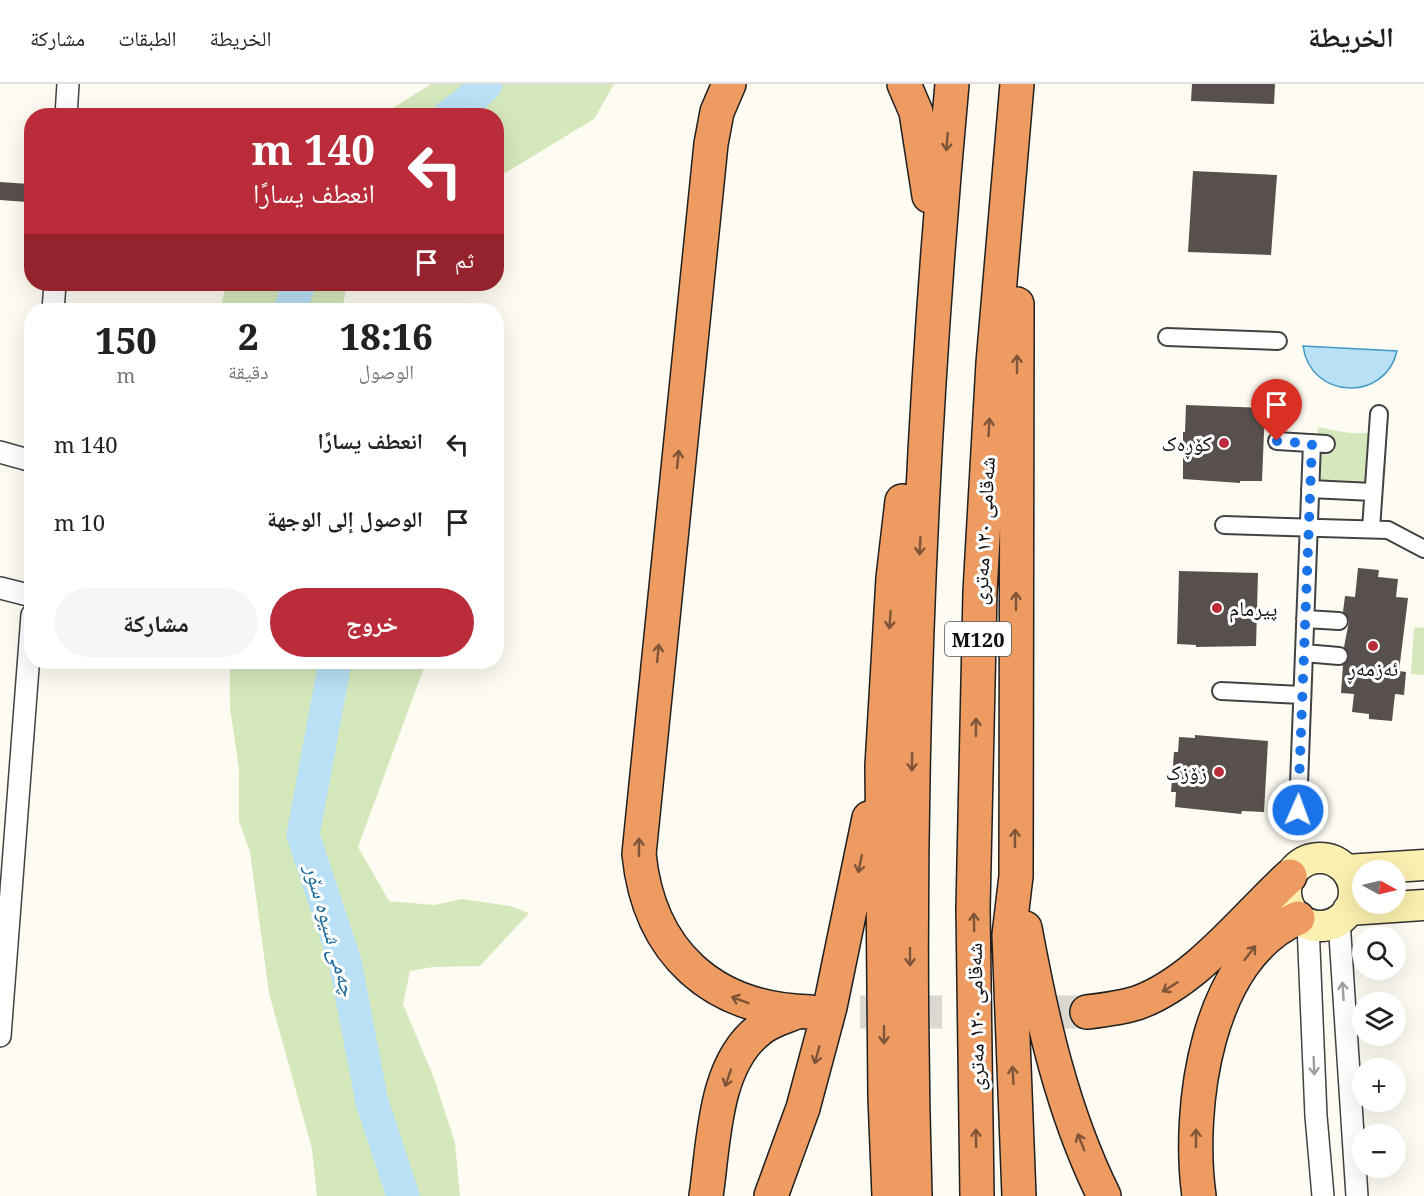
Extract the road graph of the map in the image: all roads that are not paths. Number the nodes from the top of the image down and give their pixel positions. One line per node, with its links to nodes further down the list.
1 (68, 84): 6 (street)
2 (729, 84): 42 (highway)
3 (904, 84): 7 (highway)
4 (952, 84): 7 (highway, M120, one-way to 7)
5 (1017, 84): 34 (highway, one-way to 5); 46 (highway, شەقامی ١٢٠ مەتری / M120, one-way to 5)
6 (66, 108)
7 (936, 256): 10 (highway, M120)
8 (1167, 337): 9 (street)
9 (1278, 341)
10 (929, 355): 30 (highway, one-way to 30); 45 (highway, M120, one-way to 45)
11 (1379, 414): 16 (street)
12 (1277, 441): 15 (street)
13 (0, 452): 14 (street)
14 (24, 459)
15 (1310, 489): 16 (street); 18 (street)
16 (1373, 492): 19 (street)
17 (1224, 525): 18 (street)
18 (1309, 529): 19 (street); 23 (street)
19 (1371, 529): 20 (street)
20 (1424, 549)
21 (0, 588): 22 (street)
22 (24, 594)
23 (1305, 619): 24 (street); 25 (street)
24 (1339, 621)
25 (1304, 653): 26 (street); 29 (street)
26 (1339, 656)
27 (28, 669): 39 (street)
28 (1221, 691): 29 (street)
29 (1302, 695): 31 (street)
30 (882, 766): 43 (highway, one-way to 43); 44 (highway, one-way to 44)
31 (1298, 810)
32 (1424, 865): 33 (main road)
33 (1346, 870): 35 (main road); 37 (main road)
34 (1016, 876): 47 (highway, one-way to 34); 48 (highway, one-way to 34)
35 (1290, 876): 38 (main road); 40 (highway, one-way to 40)
36 (1424, 905): 37 (main road)
37 (1344, 915): 38 (main road); 51 (street, one-way to 37)
38 (1303, 921): 49 (highway, one-way to 38); 50 (street, one-way to 50)
39 (2, 981): 41 (street)
40 (1087, 1012)
41 (0, 1036)
42 (706, 1196)
43 (771, 1196)
44 (889, 1196)
45 (915, 1196)
46 (977, 1196)
47 (1019, 1196)
48 (1104, 1196)
49 (1199, 1196)
50 (1323, 1196)
51 (1357, 1196)

